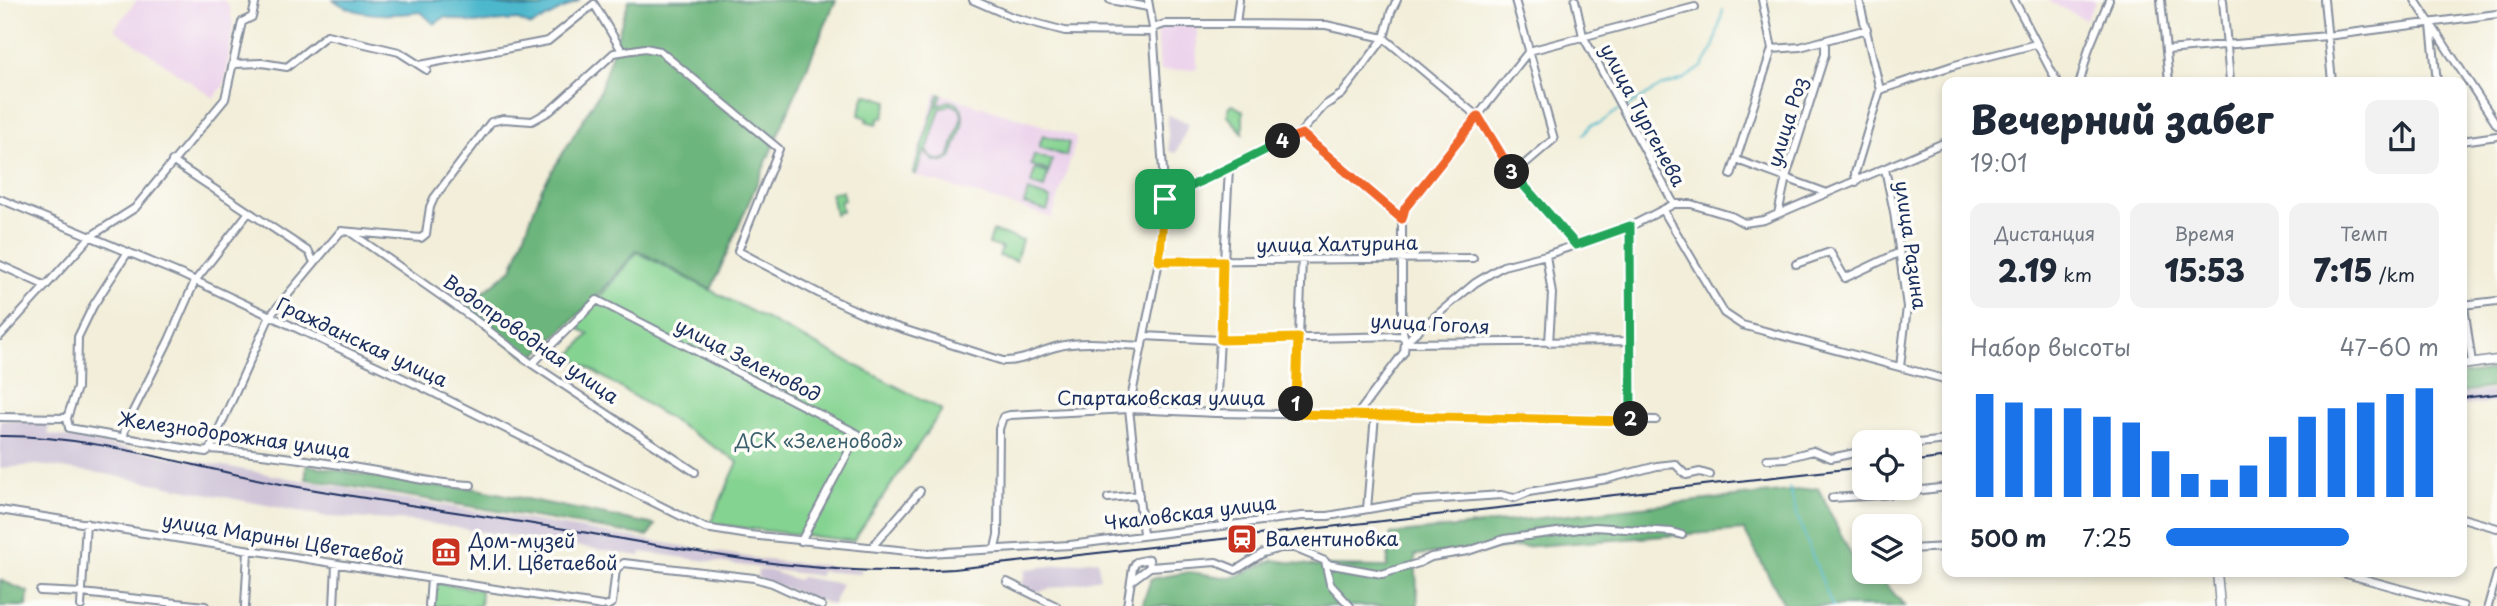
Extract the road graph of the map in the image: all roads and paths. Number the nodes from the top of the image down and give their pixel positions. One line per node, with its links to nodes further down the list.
1 (256, 0): 33 (street)
2 (974, 0): 21 (street)
3 (1110, 0): 16 (street)
4 (1239, 0): 20 (street)
5 (1397, 0): 25 (street)
6 (1515, 0): 31 (street)
7 (1575, 0): 23 (street, улица Тургенева)
8 (1762, 0): 29 (street)
9 (1859, 0): 22 (street)
10 (2014, 0): 27 (street)
11 (2109, 0): 35 (street)
12 (2161, 0): 32 (street)
13 (2223, 0): 28 (street)
14 (2324, 0): 24 (street)
15 (2415, 0): 19 (street)
16 (1148, 3): 21 (street)
17 (1695, 7): 23 (street)
18 (2497, 14): 19 (street)
19 (2431, 22): 24 (street); 39 (street); 40 (street)
20 (1236, 24): 21 (street); 25 (street)
21 (1153, 29): 59 (street)
22 (1867, 29): 26 (street); 42 (street)
23 (1583, 36): 31 (street); 60 (street, улица Тургенева)
24 (2327, 36): 28 (street); 38 (street)
25 (1384, 38): 43 (street); 45 (street)
26 (1825, 40): 29 (street); 55 (street, улица Роз)
27 (2036, 44): 34 (street); 42 (street)
28 (2226, 44): 32 (street); 37 (street)
29 (1772, 49): 49 (street)
30 (622, 51): 33 (street); 66 (street); 92 (street)
31 (1529, 51): 43 (street); 53 (street)
32 (2166, 51): 36 (street)
33 (234, 64): 50 (street)
34 (2053, 77)
35 (2081, 77)
36 (2169, 77)
37 (2229, 77)
38 (2331, 77)
39 (2436, 77)
40 (2466, 77)
41 (2467, 78): 44 (street)
42 (1880, 90): 56 (street)
43 (1478, 116): 53 (street); 64 (street)
44 (2497, 125)
45 (1300, 133): 51 (street); 64 (street)
46 (2497, 136): 47 (street)
47 (2467, 140)
48 (1942, 144): 52 (street)
49 (1737, 160): 54 (street); 55 (street)
50 (172, 161): 62 (street); 67 (street)
51 (1229, 168): 59 (street); 76 (street)
52 (1885, 169): 56 (street); 70 (street, улица Разина)
53 (1513, 174): 68 (street)
54 (1731, 175)
55 (1786, 177): 57 (street); 63 (street, улица Роз)
56 (1856, 182): 57 (street)
57 (1828, 194): 63 (street)
58 (0, 199): 67 (street, Гражданская улица)
59 (1165, 199): 75 (street)
60 (1674, 204): 61 (street); 63 (street)
61 (1663, 210): 65 (street); 96 (street, улица Тургенева)
62 (249, 212): 77 (street); 80 (street)
63 (1778, 215)
64 (1402, 219): 74 (street)
65 (1630, 226): 68 (street); 90 (street)
66 (348, 231): 77 (street); 94 (street, Водопроводная улица)
67 (91, 236): 69 (street, Гражданская улица); 81 (street)
68 (1576, 245): 71 (street)
69 (128, 252): 80 (street, Гражданская улица); 104 (street)
70 (1898, 253): 78 (street); 96 (street, улица Разина)
71 (1546, 255): 88 (street); 91 (street)
72 (1473, 258): 74 (street, улица Халтурина)
73 (1302, 260): 74 (street, улица Халтурина); 76 (street, улица Халтурина); 87 (street)
74 (1403, 260): 88 (street)
75 (1159, 261): 76 (street, улица Халтурина); 86 (street)
76 (1223, 261): 89 (street)
77 (314, 262): 84 (street)
78 (1796, 264)
79 (0, 265): 81 (street)
80 (195, 281): 84 (street, Гражданская улица); 107 (street)
81 (46, 286): 85 (street)
82 (2497, 301): 83 (street)
83 (2467, 305)
84 (270, 316): 110 (street); 125 (street, Гражданская улица)
85 (0, 336)
86 (1144, 336): 89 (street, улица Гоголя); 92 (street)
87 (1298, 338): 88 (street, улица Гоголя); 89 (street, улица Гоголя); 100 (street)
88 (1405, 339): 91 (street, улица Гоголя); 101 (street)
89 (1221, 340): 99 (street)
90 (1630, 341): 91 (street, улица Гоголя); 106 (street)
91 (1549, 343)
92 (1142, 346): 98 (street)
93 (2497, 360): 95 (main road)
94 (532, 364): 113 (street, Водопроводная улица); 129 (street, улица Зеленовод)
95 (2467, 364)
96 (1900, 367): 97 (street)
97 (1942, 378)
98 (1129, 410): 99 (street, Спартаковская улица); 118 (street); 132 (street, Спартаковская улица)
99 (1216, 413): 100 (street, Спартаковская улица)
100 (1296, 414): 101 (street, Спартаковская улица)
101 (1357, 415): 102 (street, Спартаковская улица)
102 (1376, 415): 106 (street, Спартаковская улица); 121 (street)
103 (0, 417): 104 (street, Железнодорожная улица)
104 (68, 418): 107 (street, Железнодорожная улица)
105 (1656, 420): 106 (street, Спартаковская улица)
106 (1631, 421)
107 (124, 438): 110 (street, Железнодорожная улица)
108 (1942, 441): 109 (street)
109 (1922, 443)
110 (210, 449): 115 (street, Железнодорожная улица)
111 (1852, 454): 112 (street)
112 (1767, 459)
113 (695, 472)
114 (1710, 474): 121 (street, Чкаловская улица)
115 (471, 485)
116 (1942, 489): 120 (street)
117 (920, 491): 130 (street)
118 (1139, 495): 119 (street); 127 (street)
119 (1108, 498)
120 (1832, 498)
121 (1367, 509): 127 (street, Чкаловская улица)
122 (0, 510): 124 (street, улица Марины Цветаевой)
123 (2467, 519): 126 (street)
124 (86, 523): 134 (street, улица Марины Цветаевой); 145 (street)
125 (705, 528): 129 (street, Чкаловская улица)
126 (2497, 528)
127 (1143, 534): 132 (street, Чкаловская улица)
128 (1682, 535): 135 (street)
129 (801, 541): 130 (street, Чкаловская улица)
130 (872, 547): 132 (street, Чкаловская улица)
131 (1942, 547): 133 (street)
132 (995, 548)
133 (1922, 548)
134 (248, 551): 136 (street, улица Марины Цветаевой); 148 (street)
135 (1327, 564): 137 (street); 155 (street)
136 (336, 565): 141 (street, улица Марины Цветаевой); 149 (street)
137 (1150, 567): 142 (street); 142 (street)
138 (2497, 574): 158 (street)
139 (2217, 577): 156 (main road)
140 (2357, 577): 157 (street)
141 (431, 579): 150 (street); 151 (street, улица Марины Цветаевой)
142 (1131, 581): 154 (street)
143 (1007, 582): 153 (street)
144 (40, 591): 145 (street)
145 (82, 593): 146 (street); 147 (street)
146 (81, 606)
147 (205, 606)
148 (244, 606)
149 (334, 606)
150 (429, 606)
151 (605, 606): 152 (street)
152 (822, 606)
153 (1056, 606)
154 (1127, 606)
155 (1350, 606)
156 (2220, 606)
157 (2463, 606)
158 (2488, 606)

